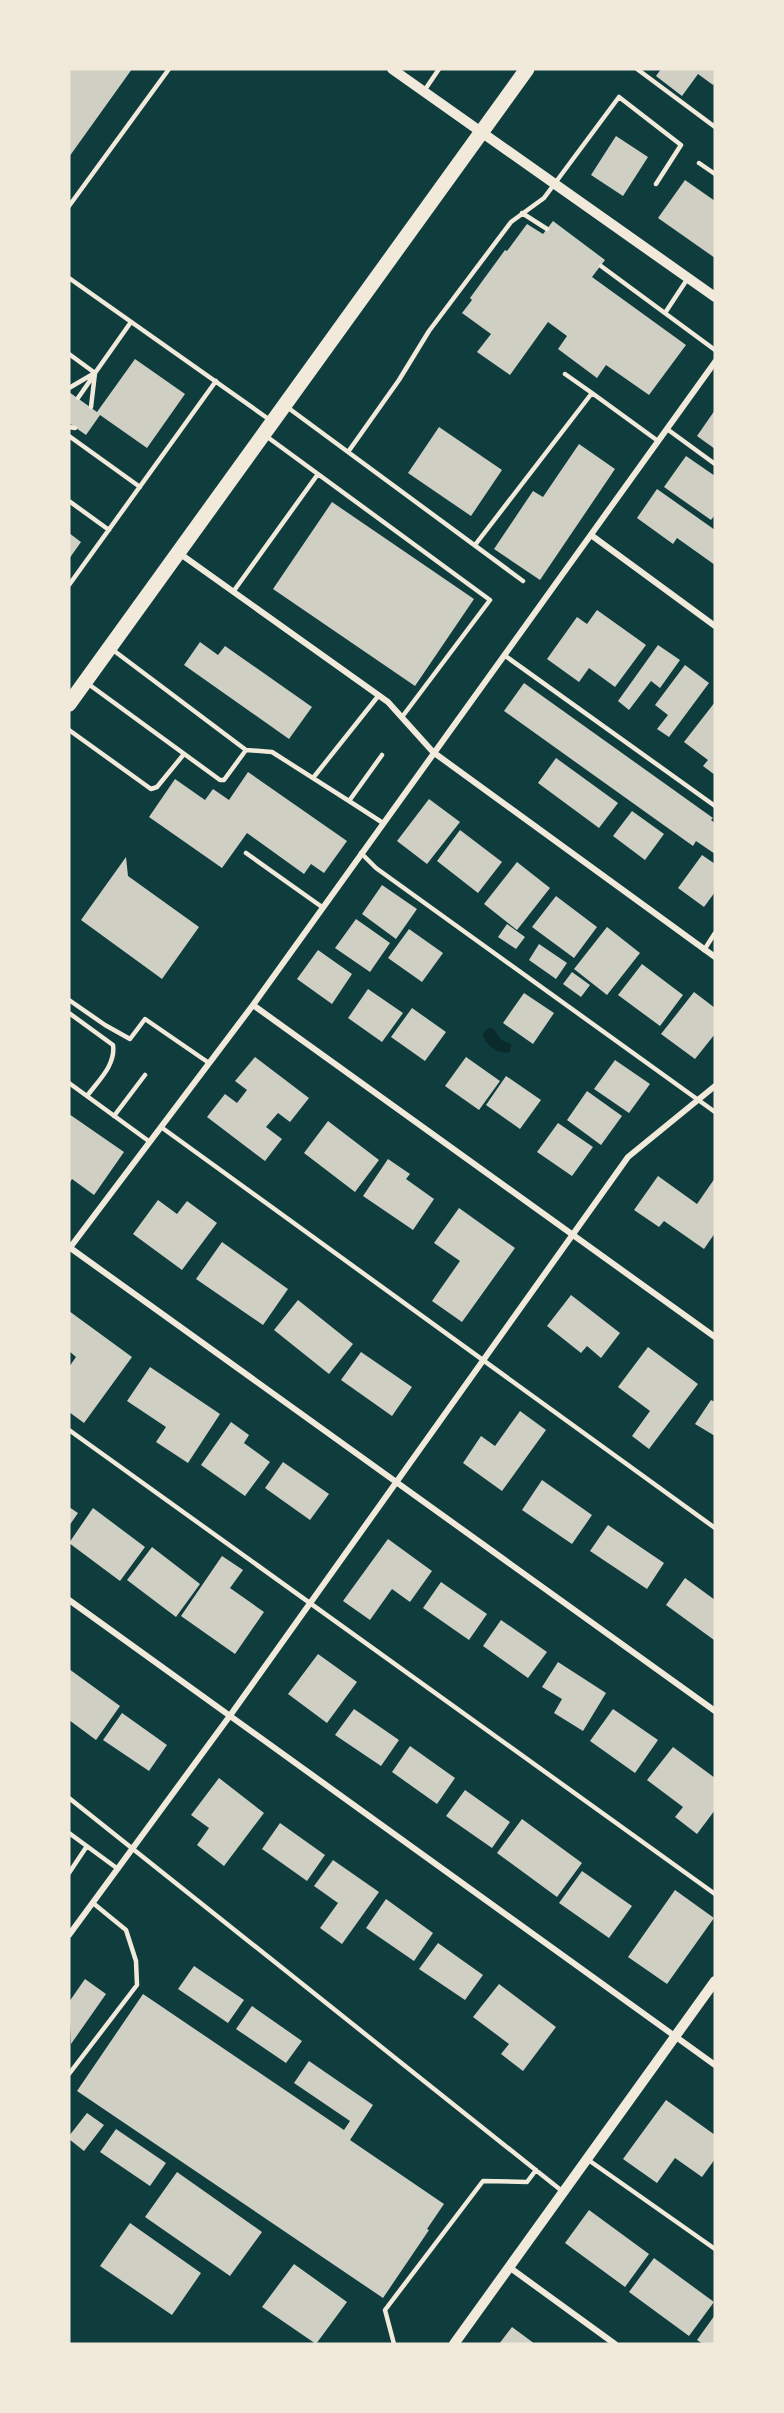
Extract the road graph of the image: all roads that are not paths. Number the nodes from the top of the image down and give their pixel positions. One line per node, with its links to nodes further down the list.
1 (169, 69): 13 (lane)
2 (392, 69): 6 (street)
3 (440, 69): 6 (lane)
4 (527, 69): 8 (main road)
5 (636, 69): 7 (lane)
6 (423, 92): 8 (street)
7 (715, 127)
8 (481, 133): 12 (street); 31 (main road)
9 (699, 162): 10 (lane)
10 (715, 174)
11 (656, 184): 12 (lane)
12 (555, 185): 14 (lane); 18 (street)
13 (69, 206)
14 (522, 213): 15 (lane); 40 (lane)
15 (547, 229)
16 (601, 266): 20 (lane)
17 (69, 278): 21 (lane)
18 (688, 278): 19 (street); 20 (lane)
19 (715, 297)
20 (665, 313): 22 (lane)
21 (131, 322): 25 (lane); 27 (lane)
22 (715, 350)
23 (69, 354): 25 (lane)
24 (715, 362): 36 (street)
25 (95, 373): 28 (lane); 30 (lane); 32 (lane)
26 (565, 374): 29 (lane)
27 (216, 381): 33 (lane); 43 (lane)
28 (69, 388)
29 (592, 393): 39 (lane); 47 (lane)
30 (78, 398)
31 (285, 405): 33 (main road); 40 (lane)
32 (91, 407)
33 (273, 422): 37 (main road)
34 (69, 428): 35 (lane)
35 (75, 428)
36 (667, 429): 39 (street); 41 (lane)
37 (263, 435): 42 (lane); 48 (main road)
38 (69, 436): 43 (lane)
39 (658, 441): 46 (street)
40 (348, 452): 47 (lane)
41 (715, 464)
42 (318, 474): 51 (lane); 58 (lane)
43 (140, 487): 45 (lane)
44 (69, 501): 45 (lane)
45 (109, 530): 50 (lane)
46 (591, 535): 52 (street); 54 (street)
47 (475, 545): 49 (lane)
48 (178, 553): 51 (street); 53 (main road)
49 (523, 580)
50 (69, 585)
51 (233, 592): 56 (street)
52 (715, 626)
53 (110, 648): 55 (main road); 60 (lane)
54 (504, 655): 61 (street); 66 (lane)
55 (85, 681): 57 (main road); 62 (lane)
56 (379, 695): 58 (street); 64 (lane)
57 (69, 704)
58 (402, 717): 61 (street)
59 (69, 730): 62 (lane)
60 (246, 750): 62 (lane); 64 (lane)
61 (433, 752): 67 (street); 72 (street)
62 (184, 754)
63 (382, 755): 65 (lane)
64 (313, 778): 65 (lane)
65 (349, 801): 67 (lane)
66 (715, 806)
67 (382, 823): 69 (street)
68 (246, 853): 70 (lane)
69 (361, 853): 70 (street); 82 (lane)
70 (322, 907): 75 (street)
71 (715, 933): 72 (lane)
72 (704, 950): 73 (street)
73 (715, 957)
74 (69, 1000): 77 (lane)
75 (253, 1005): 77 (street); 87 (street)
76 (69, 1013): 81 (lane)
77 (209, 1063): 85 (street)
78 (145, 1075): 84 (lane)
79 (69, 1083): 81 (lane)
80 (715, 1086): 82 (street)
81 (87, 1096): 84 (lane)
82 (698, 1099): 83 (lane); 87 (street)
83 (715, 1112)
84 (114, 1116): 86 (lane)
85 (161, 1127): 86 (street); 90 (lane)
86 (150, 1142): 88 (street)
87 (573, 1233): 89 (street); 90 (street)
88 (69, 1248): 92 (street)
89 (715, 1337)
90 (483, 1360): 92 (street); 93 (lane)
91 (69, 1430): 95 (lane)
92 (396, 1482): 95 (street); 96 (street)
93 (715, 1528)
94 (69, 1600): 97 (street)
95 (310, 1603): 97 (street); 104 (lane)
96 (715, 1711)
97 (229, 1717): 101 (street); 108 (street)
98 (69, 1798): 101 (lane)
99 (69, 1833): 100 (lane)
100 (87, 1846): 102 (lane); 103 (lane)
101 (133, 1848): 102 (street); 112 (lane)
102 (118, 1869): 105 (street)
103 (69, 1873)
104 (715, 1894)
105 (93, 1902): 106 (street); 110 (lane)
106 (69, 1935)
107 (715, 1981): 108 (street)
108 (675, 2037): 109 (street); 111 (street)
109 (715, 2065)
110 (69, 2074)
111 (587, 2159): 113 (street); 114 (lane)
112 (536, 2170): 113 (lane); 116 (lane)
113 (563, 2192): 115 (street)
114 (715, 2249)
115 (509, 2267): 117 (street); 118 (street)
116 (394, 2344)
117 (454, 2344)
118 (615, 2344)

